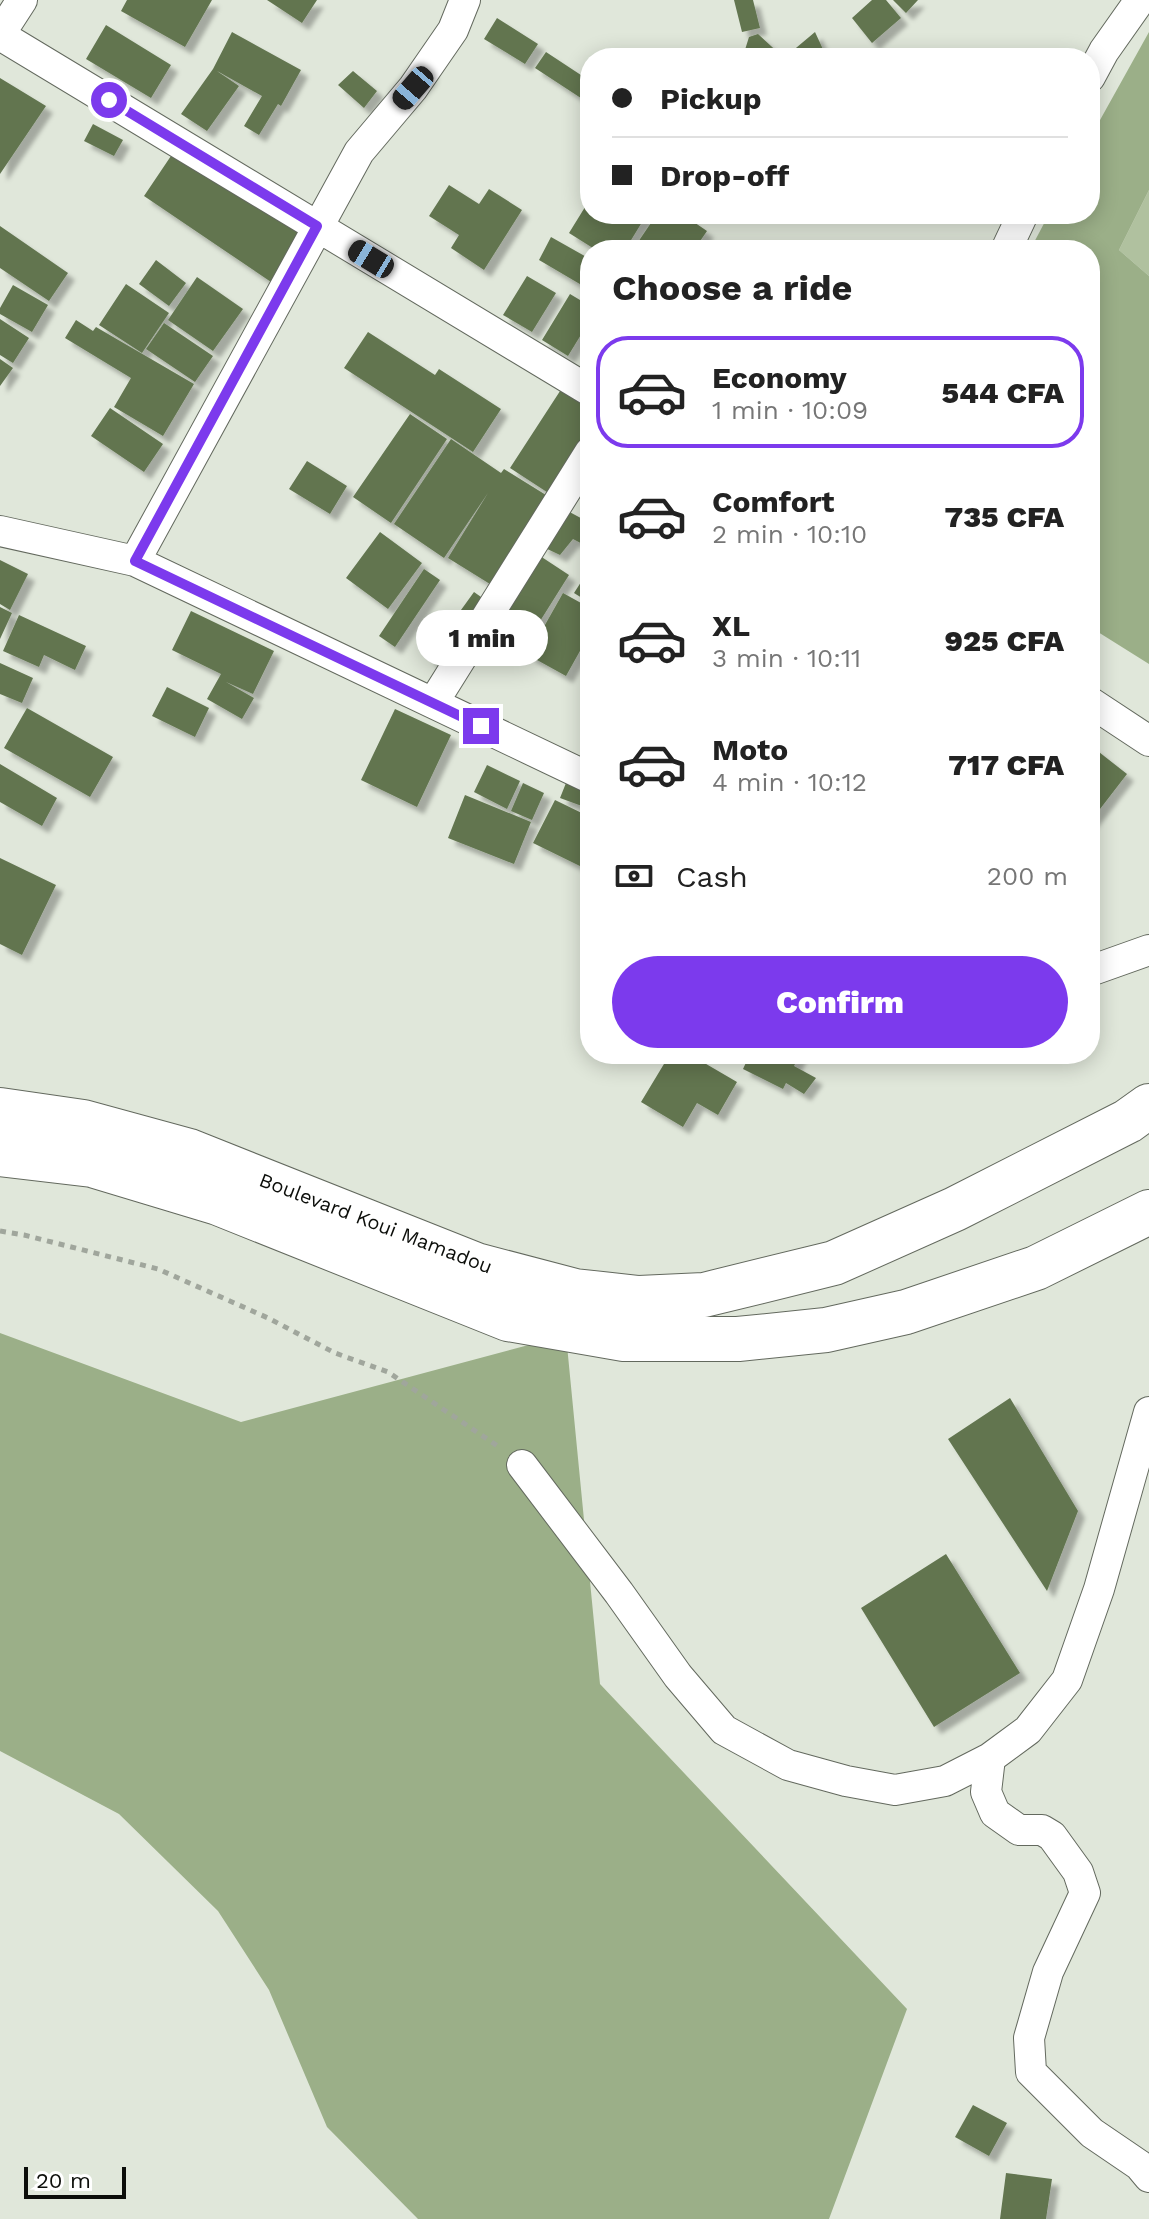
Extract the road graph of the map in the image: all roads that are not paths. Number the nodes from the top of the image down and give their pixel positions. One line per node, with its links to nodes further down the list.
1 (22, 0): 4 (street)
2 (465, 0): 6 (street)
3 (1140, 0): 5 (street)
4 (0, 34): 6 (street)
5 (1100, 58)
6 (317, 226): 7 (street); 10 (street)
7 (580, 385)
8 (580, 468): 11 (street)
9 (0, 531): 10 (street)
10 (135, 561): 11 (street)
11 (433, 703): 14 (street)
12 (1100, 709): 13 (street)
13 (1149, 741)
14 (580, 773)
15 (1149, 950): 16 (street)
16 (1100, 967)
17 (1149, 1106): 18 (main road, Boulevard Koui Mamadou)
18 (0, 1110)
19 (0, 1154): 20 (main road, Boulevard Koui Mamadou)
20 (1149, 1212)
21 (1149, 1412): 23 (street)
22 (522, 1465): 23 (street)
23 (990, 1758): 24 (street)
24 (1149, 2177)

